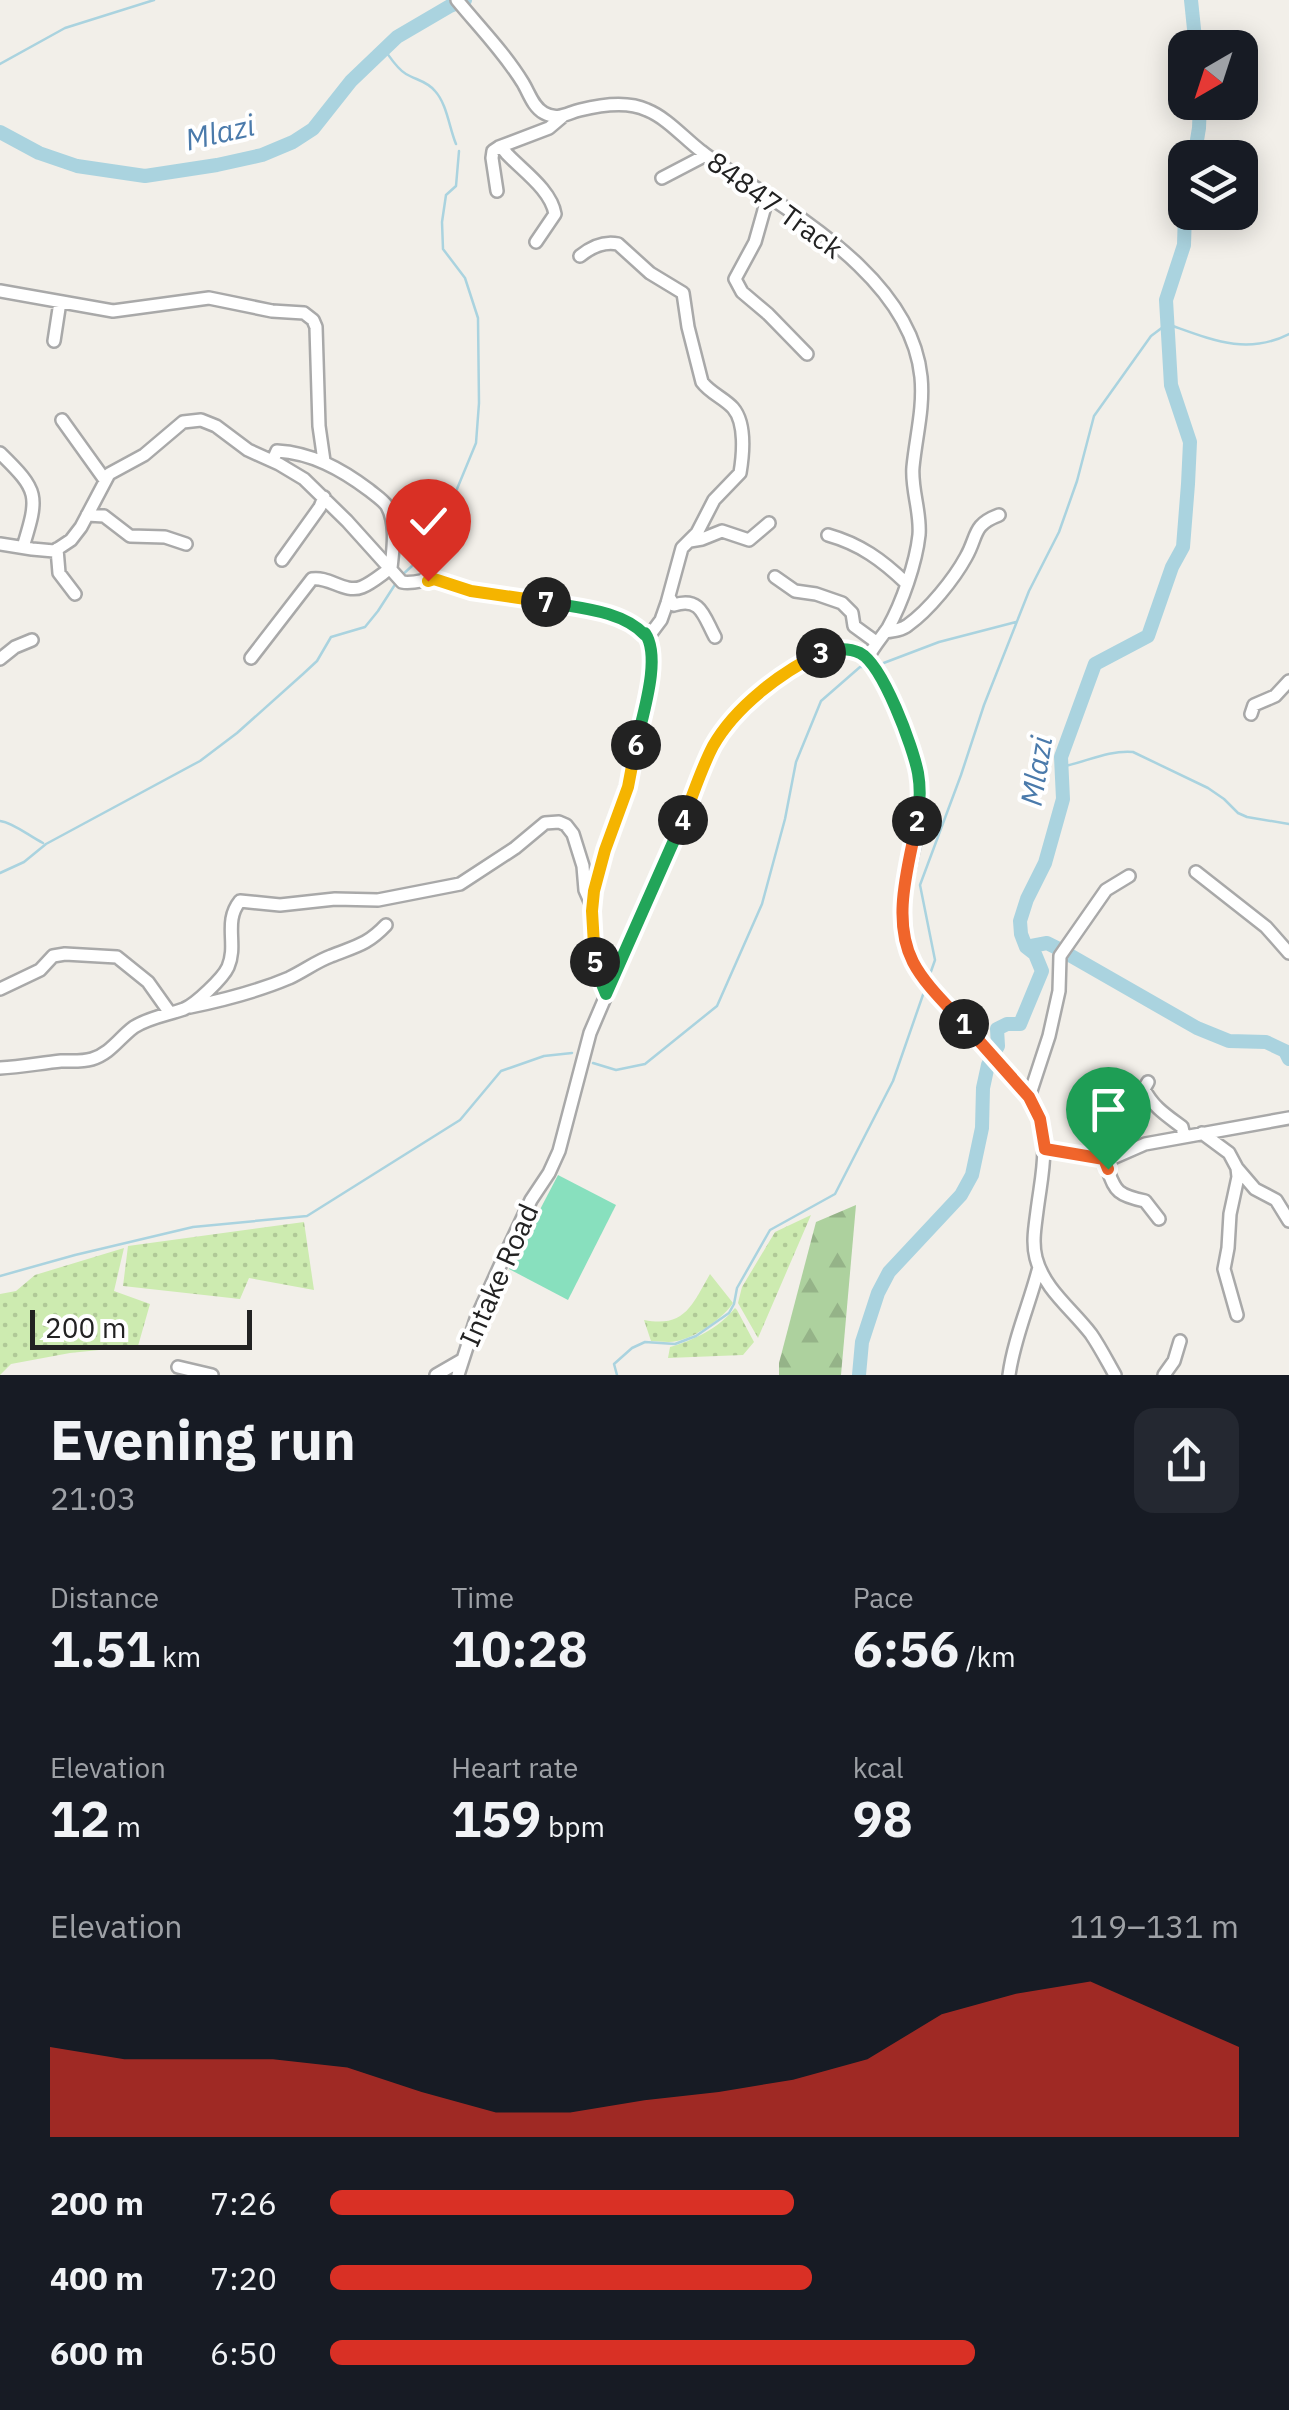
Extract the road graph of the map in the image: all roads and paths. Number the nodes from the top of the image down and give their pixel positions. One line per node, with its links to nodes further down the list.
1 (457, 0): 2 (street)
2 (562, 117): 3 (street, 84847 Track); 4 (street, 84847 Track)
3 (504, 146): 6 (street); 8 (street)
4 (706, 155): 5 (street); 7 (street, 84847 Track)
5 (662, 178)
6 (498, 191)
7 (768, 196): 13 (street); 32 (street, 84847 Track)
8 (536, 242)
9 (580, 256): 24 (street)
10 (0, 291): 11 (street)
11 (60, 302): 12 (street); 17 (street)
12 (54, 341)
13 (807, 354)
14 (62, 420): 18 (street)
15 (0, 453): 27 (street)
16 (272, 460): 17 (street); 18 (street); 19 (street)
17 (324, 461): 30 (street)
18 (105, 480): 20 (street)
19 (324, 497): 29 (street); 30 (street)
20 (87, 515): 26 (street); 28 (street)
21 (999, 516): 37 (street)
22 (770, 523): 24 (street)
23 (828, 535): 32 (street)
24 (690, 541): 34 (street)
25 (0, 544): 27 (street)
26 (186, 544)
27 (24, 547): 28 (street)
28 (57, 549): 33 (street)
29 (282, 560)
30 (391, 568): 35 (street); 39 (street)
31 (775, 578): 37 (street)
32 (906, 583): 37 (street, 84847 Track)
33 (74, 594)
34 (670, 598): 35 (street); 36 (street)
35 (645, 633): 46 (street)
36 (716, 637)
37 (881, 637): 41 (street, 84847 Track)
38 (32, 640): 40 (street)
39 (251, 658)
40 (0, 659)
41 (867, 659): 50 (street, Intake Road); 55 (street)
42 (1289, 681): 43 (street)
43 (1250, 714)
44 (1196, 872): 48 (street)
45 (1129, 876): 55 (street)
46 (592, 908): 50 (street); 51 (street)
47 (386, 925): 51 (street)
48 (1289, 953)
49 (0, 989): 52 (street)
50 (606, 994): 67 (street, Intake Road)
51 (187, 1008): 52 (street)
52 (170, 1013): 53 (street)
53 (0, 1068)
54 (1148, 1082): 58 (street)
55 (1025, 1092): 59 (street)
56 (1289, 1118): 57 (street)
57 (1202, 1134): 58 (street); 61 (street)
58 (1184, 1136): 60 (street)
59 (1045, 1149): 60 (street); 64 (street)
60 (1104, 1159): 62 (street)
61 (1237, 1168): 63 (street); 65 (street)
62 (1159, 1220)
63 (1288, 1221)
64 (1040, 1267): 72 (street); 73 (street)
65 (1237, 1316)
66 (1180, 1341): 74 (street)
67 (462, 1360): 70 (street); 71 (street, Intake Road)
68 (178, 1367): 69 (street)
69 (212, 1375)
70 (436, 1375)
71 (458, 1375)
72 (1009, 1375)
73 (1115, 1375)
74 (1164, 1375)

